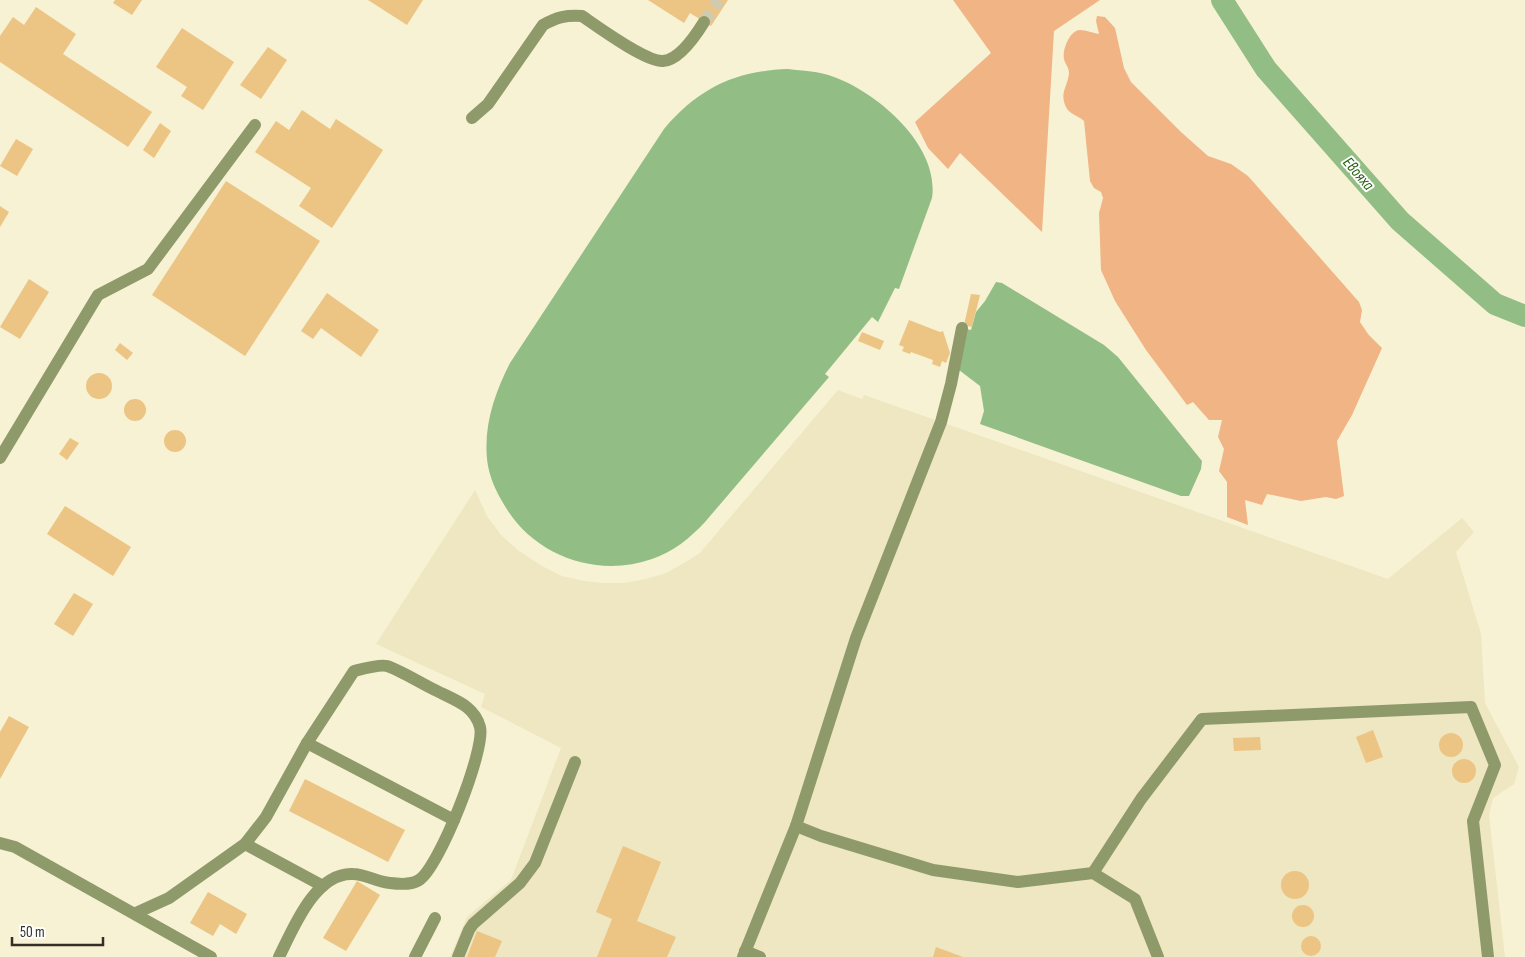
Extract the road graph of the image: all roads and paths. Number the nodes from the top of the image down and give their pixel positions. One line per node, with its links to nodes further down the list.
1 (704, 22): 2 (lane)
2 (472, 118)
3 (255, 126): 5 (lane)
4 (962, 328): 9 (lane)
5 (0, 458)
6 (307, 743): 8 (lane); 8 (lane); 11 (lane)
7 (575, 762): 20 (lane)
8 (454, 820): 13 (lane)
9 (796, 826): 12 (lane); 16 (lane)
10 (0, 843): 14 (lane)
11 (245, 844): 13 (lane); 14 (lane)
12 (1093, 873): 22 (lane); 23 (lane)
13 (323, 886): 18 (lane)
14 (136, 913): 17 (lane)
15 (435, 918): 19 (lane)
16 (744, 954): 21 (lane)
17 (211, 957)
18 (279, 957)
19 (415, 957)
20 (458, 957)
21 (760, 957)
22 (1158, 957)
23 (1488, 957)

